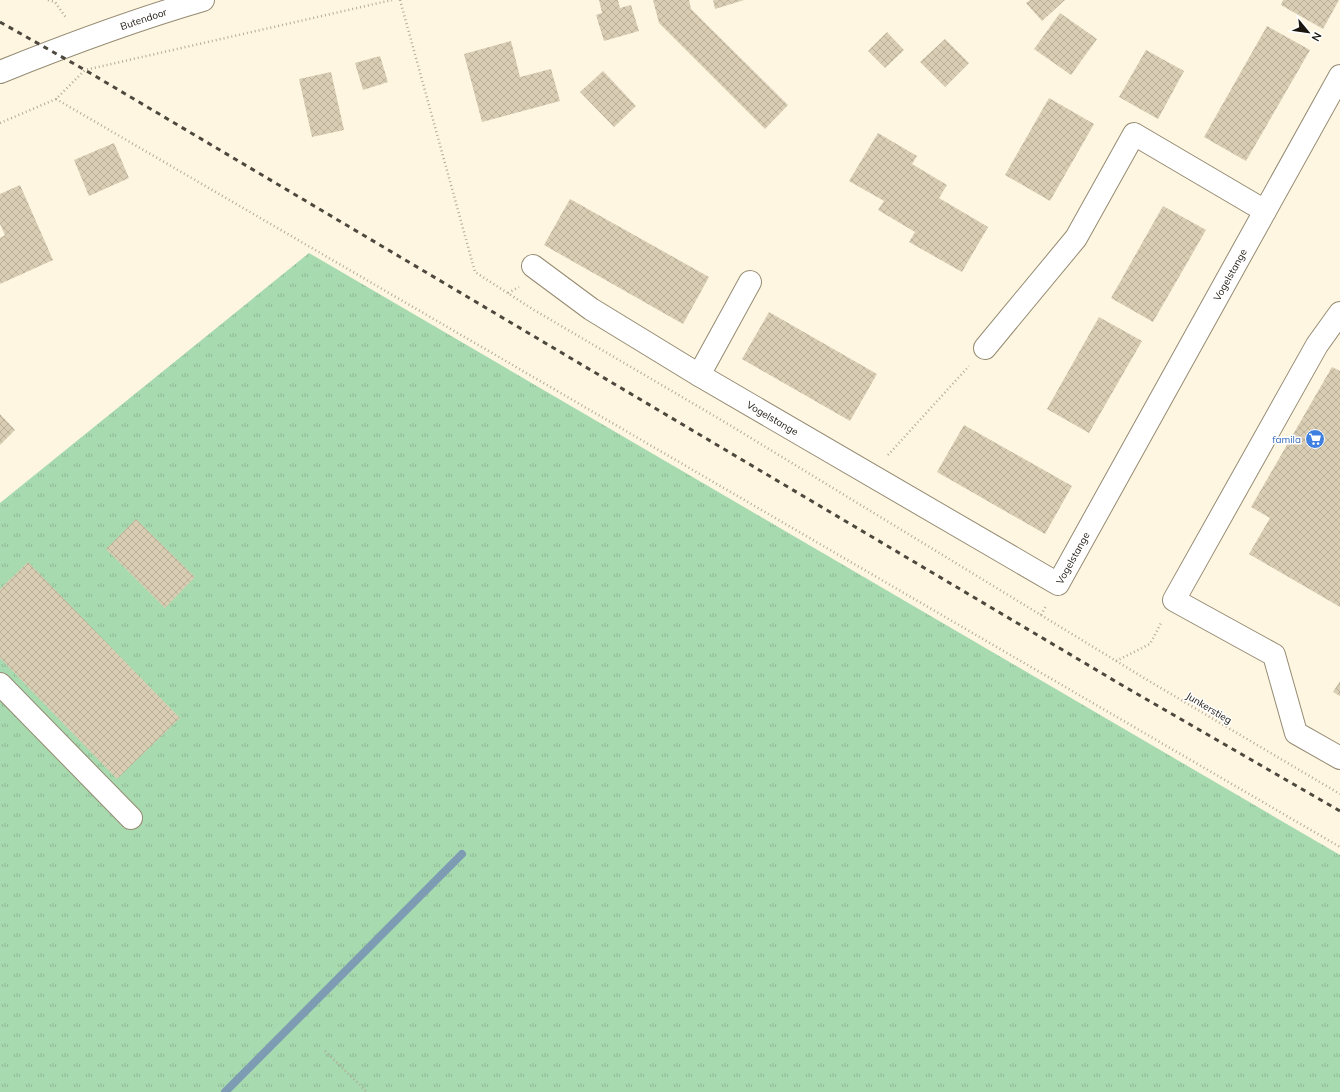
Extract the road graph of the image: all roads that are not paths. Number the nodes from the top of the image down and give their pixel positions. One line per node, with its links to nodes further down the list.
1 (203, 0): 2 (street, Butendoor)
2 (159, 4): 3 (street, Butendoor)
3 (0, 72)
4 (1340, 76): 5 (street, Vogelstange)
5 (1265, 211): 9 (street); 10 (street, Vogelstange)
6 (533, 266): 10 (street, Vogelstange)
7 (750, 282): 10 (street)
8 (1340, 313): 12 (street)
9 (985, 348)
10 (699, 375)
11 (0, 684): 13 (street)
12 (1340, 758)
13 (131, 818)

